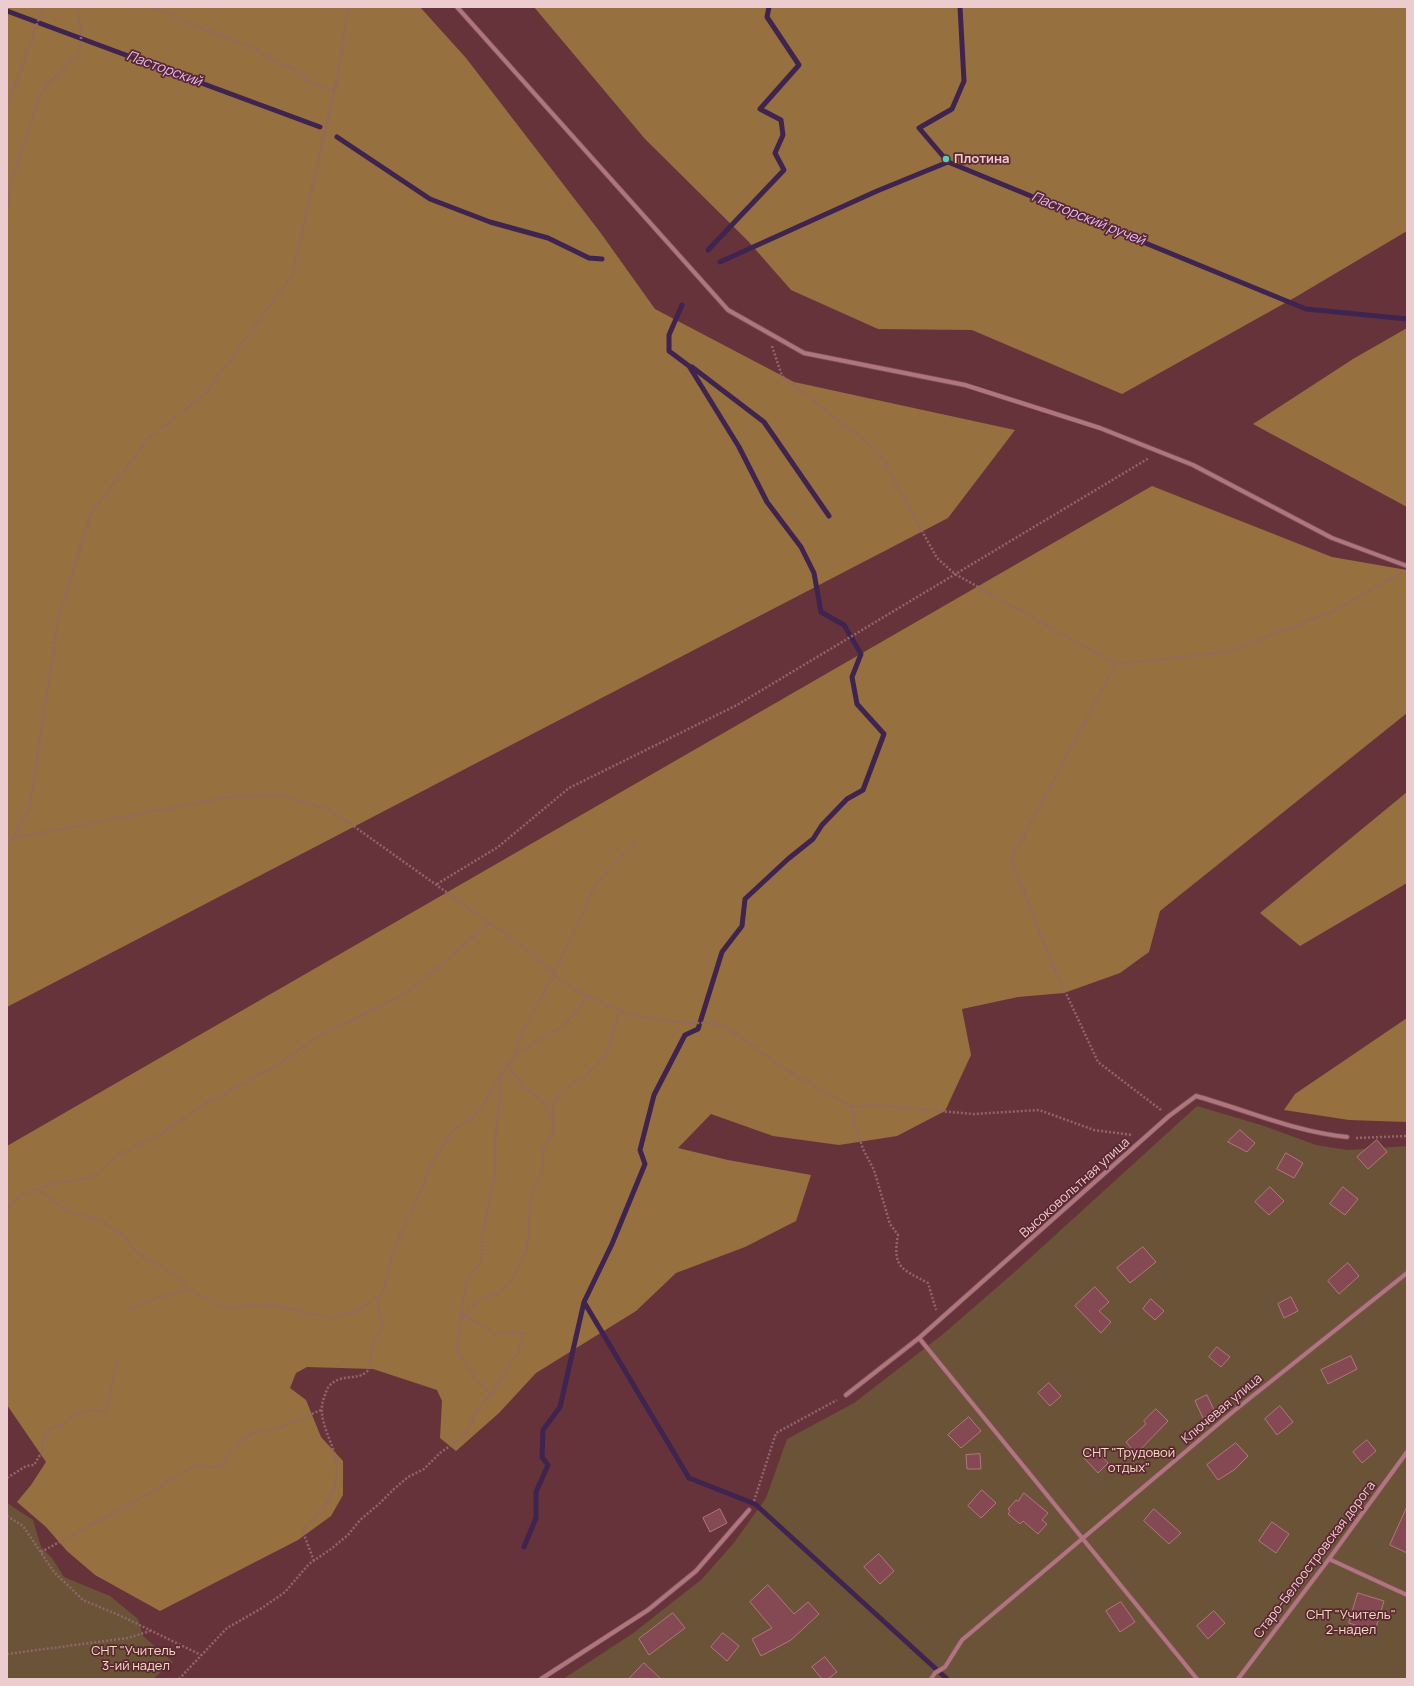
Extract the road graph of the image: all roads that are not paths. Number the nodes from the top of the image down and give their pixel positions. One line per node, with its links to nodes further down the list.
1 (457, 7): 2 (street)
2 (1407, 566)
3 (1347, 1137): 5 (street, Высоковольтная улица)
4 (1407, 1273): 9 (street, Ключевая улица)
5 (919, 1338): 6 (street, Высоковольтная улица); 9 (street)
6 (846, 1395)
7 (1407, 1452): 10 (street, Старо-Белоостровская дорога)
8 (749, 1510): 12 (street)
9 (1083, 1538): 13 (street, Ключевая улица); 14 (street)
10 (1329, 1559): 11 (street); 15 (street, Старо-Белоостровская дорога)
11 (1407, 1595)
12 (541, 1679)
13 (931, 1679)
14 (1197, 1679)
15 (1238, 1679)

